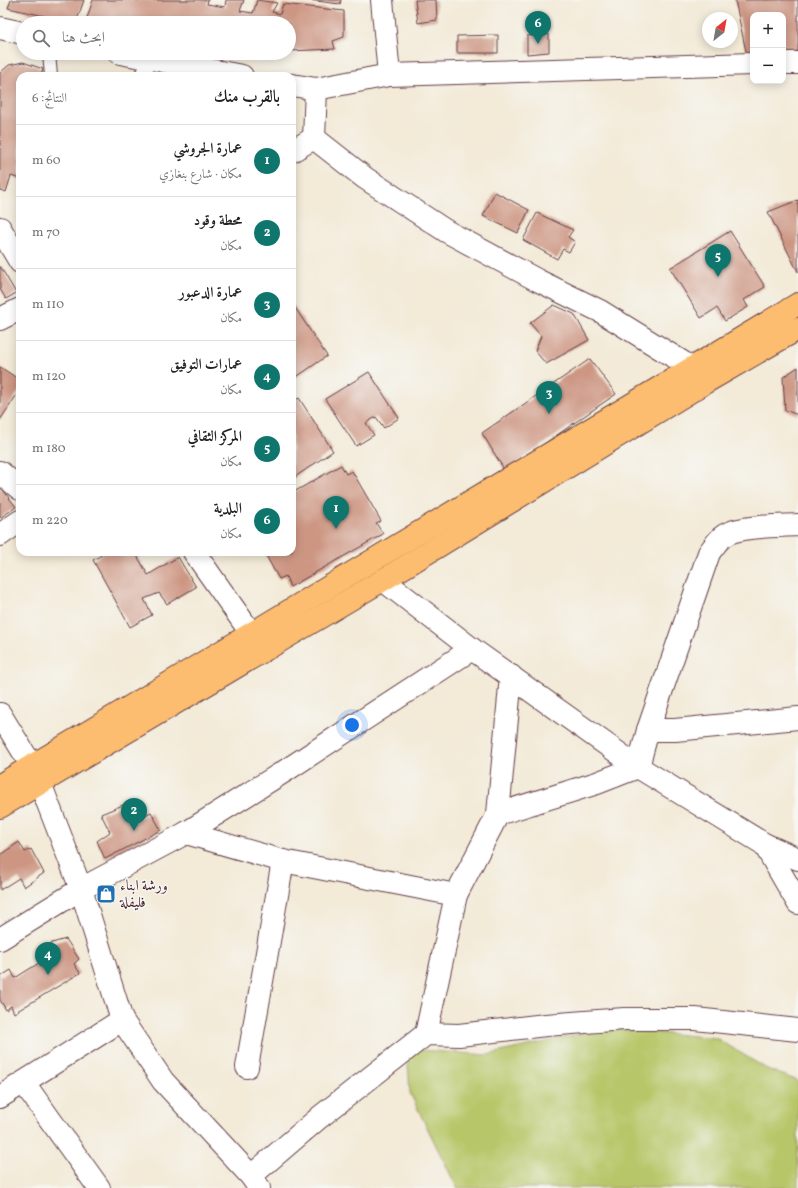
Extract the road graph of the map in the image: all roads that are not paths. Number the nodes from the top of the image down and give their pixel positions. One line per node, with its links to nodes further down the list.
1 (382, 0): 12 (street)
2 (0, 28): 3 (street)
3 (16, 31)
4 (50, 60): 10 (lane)
5 (132, 60): 9 (street)
6 (786, 63): 7 (street)
7 (798, 63)
8 (750, 64): 12 (street)
9 (146, 68): 11 (street)
10 (51, 72)
11 (194, 72)
12 (389, 74): 14 (street)
13 (296, 86): 14 (street)
14 (316, 89): 15 (street)
15 (314, 138): 16 (street); 23 (street)
16 (296, 149)
17 (0, 228): 18 (street)
18 (16, 255)
19 (798, 304): 23 (highway)
20 (16, 311): 21 (street)
21 (0, 318)
22 (798, 329): 23 (highway)
23 (699, 375): 30 (highway); 31 (highway)
24 (0, 472): 25 (street)
25 (16, 486)
26 (16, 524): 28 (street)
27 (798, 524): 36 (street)
28 (0, 535)
29 (197, 556): 31 (street)
30 (383, 580): 32 (street); 38 (highway)
31 (251, 633): 38 (highway)
32 (472, 649): 33 (street); 42 (street)
33 (511, 676): 37 (street); 41 (street)
34 (0, 714): 38 (street)
35 (798, 718): 36 (street)
36 (648, 730): 37 (street)
37 (638, 767): 41 (street); 43 (street)
38 (36, 775): 39 (highway); 40 (highway); 46 (street)
39 (0, 785)
40 (0, 808)
41 (498, 814): 47 (street)
42 (186, 833): 45 (street); 46 (street)
43 (764, 844): 44 (street); 48 (street)
44 (798, 859)
45 (283, 861): 47 (street); 53 (street)
46 (81, 889): 49 (street); 50 (street)
47 (456, 895): 52 (street)
48 (798, 904)
49 (0, 939)
50 (122, 1020): 54 (street); 56 (street)
51 (798, 1030): 52 (street)
52 (426, 1034): 56 (street)
53 (247, 1067)
54 (24, 1083): 55 (street); 57 (street)
55 (0, 1097)
56 (255, 1182)
57 (99, 1188)

